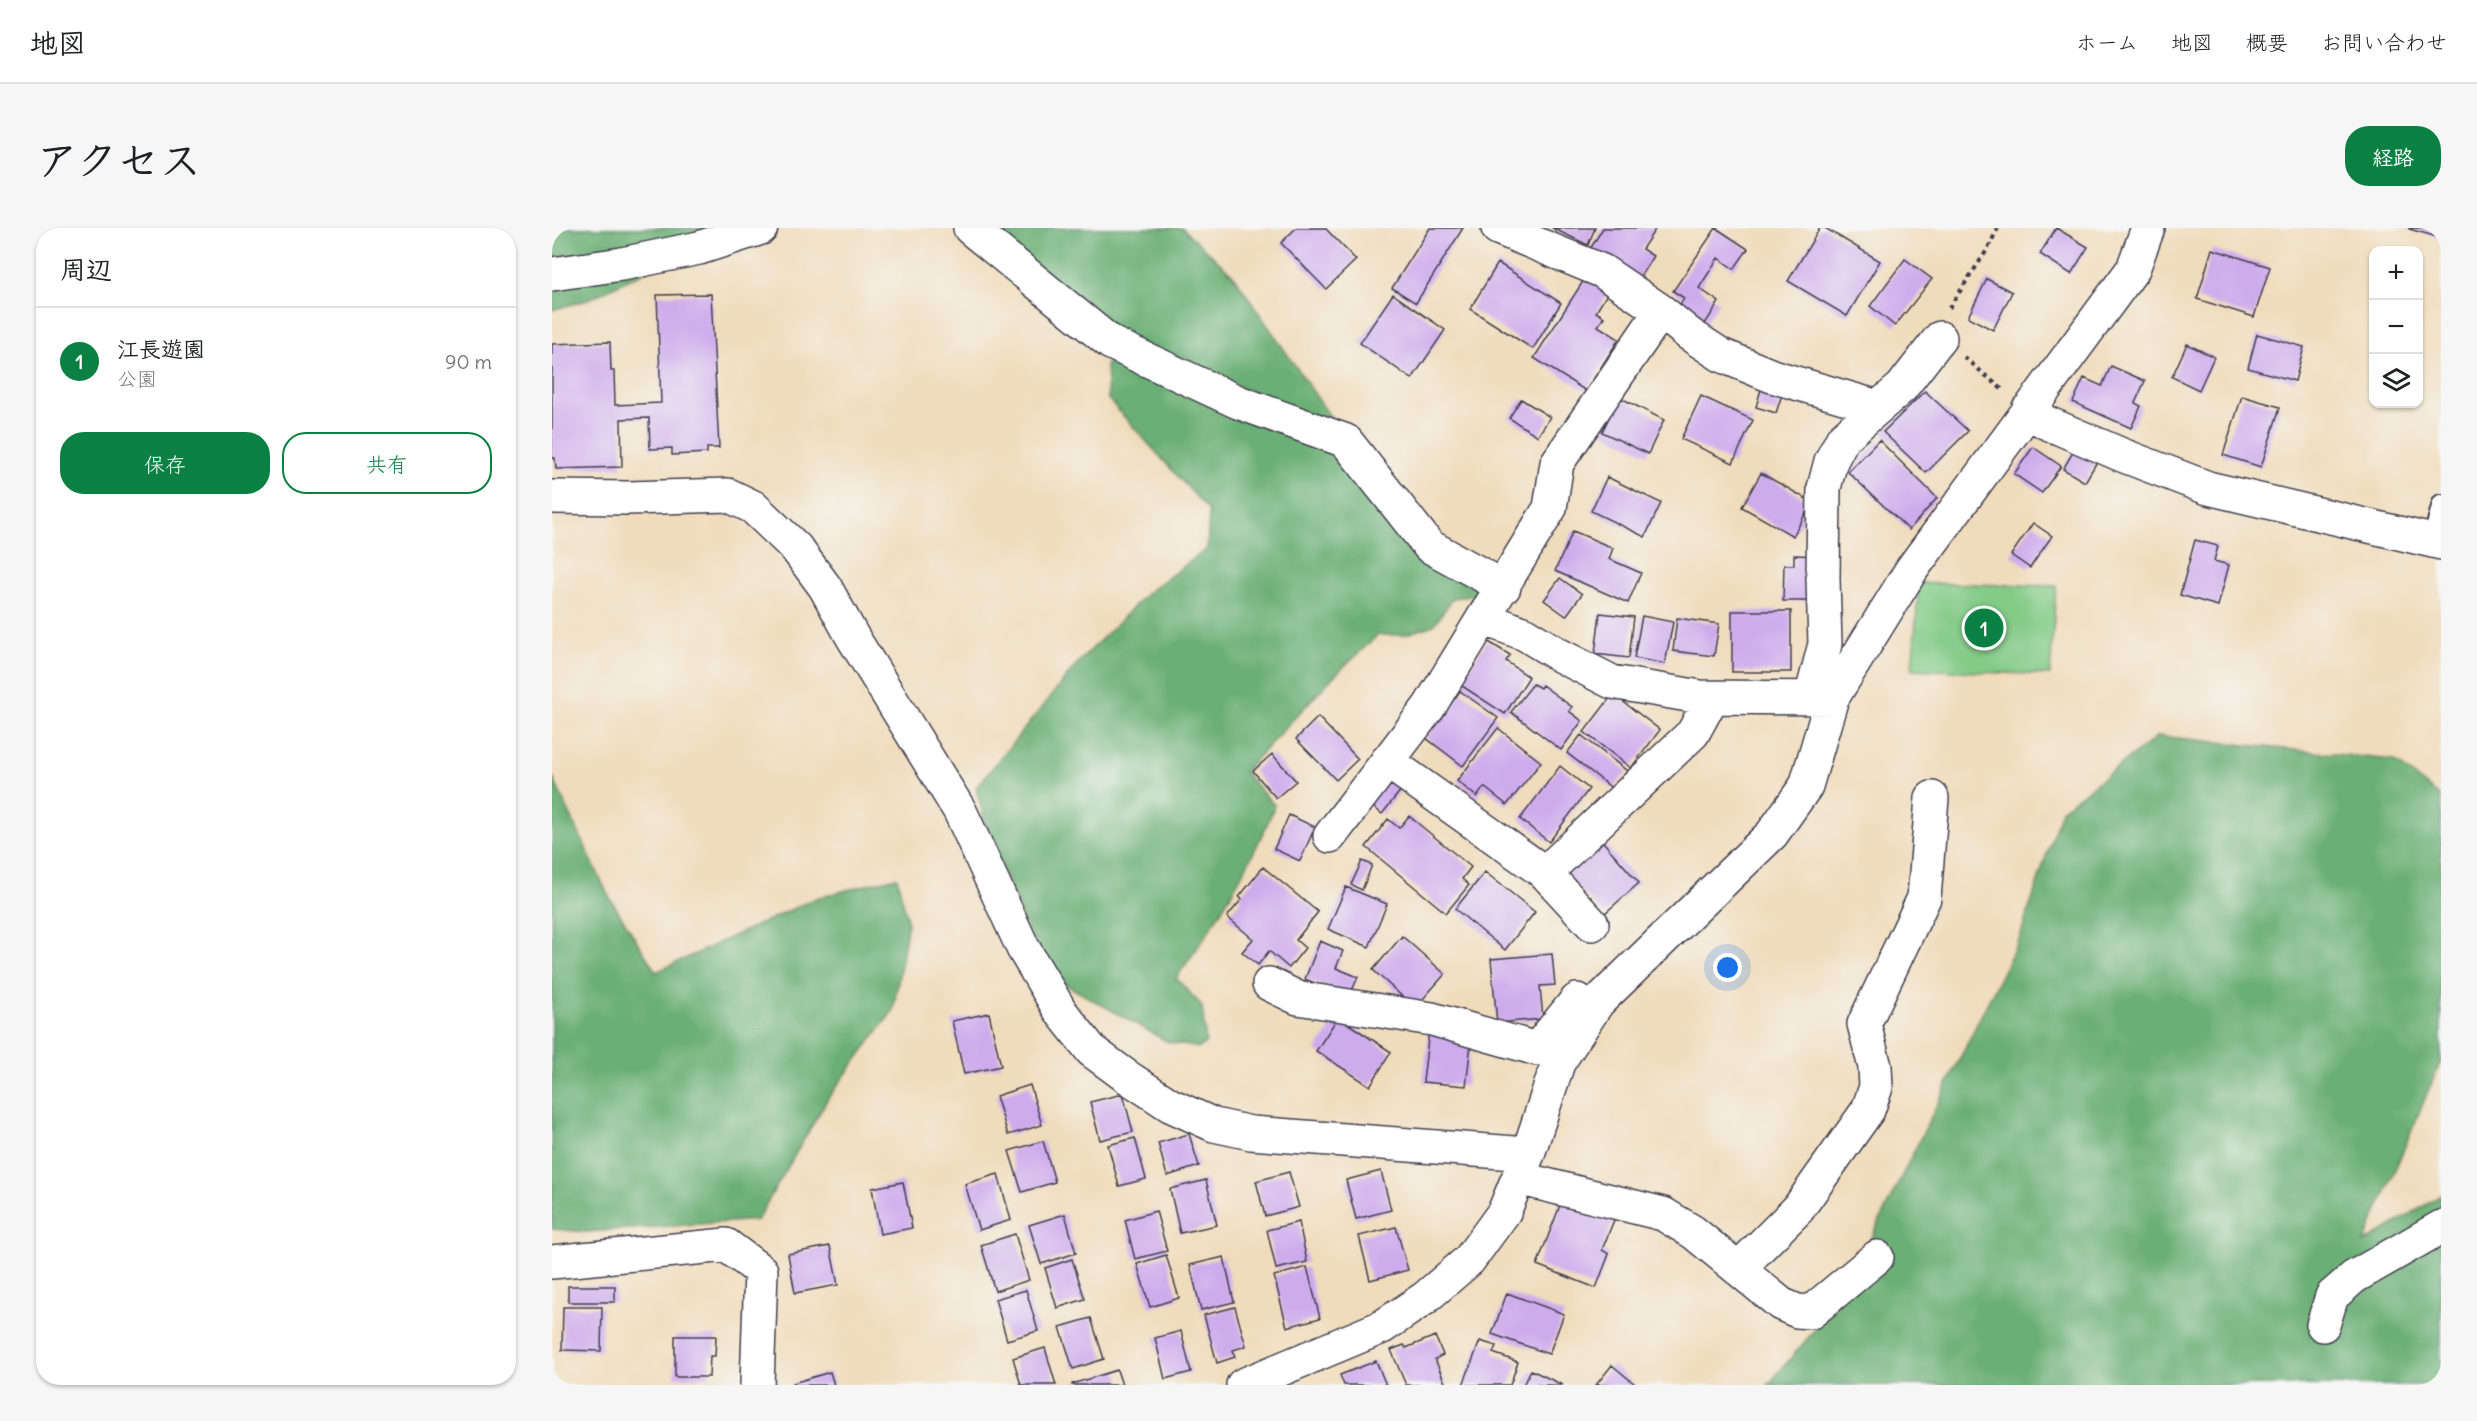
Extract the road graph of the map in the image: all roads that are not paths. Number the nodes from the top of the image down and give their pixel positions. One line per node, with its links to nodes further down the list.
1 (761, 228): 5 (street)
2 (970, 228): 13 (street)
3 (1501, 228): 6 (street)
4 (2148, 228): 9 (street)
5 (552, 274)
6 (1661, 311): 8 (street); 13 (street)
7 (1940, 338): 8 (street)
8 (1878, 407): 16 (street)
9 (2028, 410): 12 (street); 16 (street)
10 (552, 497): 24 (street)
11 (2441, 503): 12 (lane)
12 (2436, 542)
13 (1504, 587): 14 (street)
14 (1483, 618): 15 (street); 17 (street)
15 (1712, 698): 16 (street); 20 (street)
16 (1822, 698): 22 (street)
17 (1387, 761): 19 (street); 20 (street)
18 (1932, 798): 28 (street)
19 (1330, 836)
20 (1545, 873): 21 (street)
21 (1592, 924)
22 (1628, 974): 23 (street); 24 (street)
23 (1269, 984)
24 (1523, 1166): 28 (street); 31 (street)
25 (2441, 1227): 29 (street)
26 (1877, 1257): 28 (street)
27 (552, 1262): 30 (street)
28 (1738, 1269)
29 (2323, 1325)
30 (757, 1385)
31 (1243, 1385)

